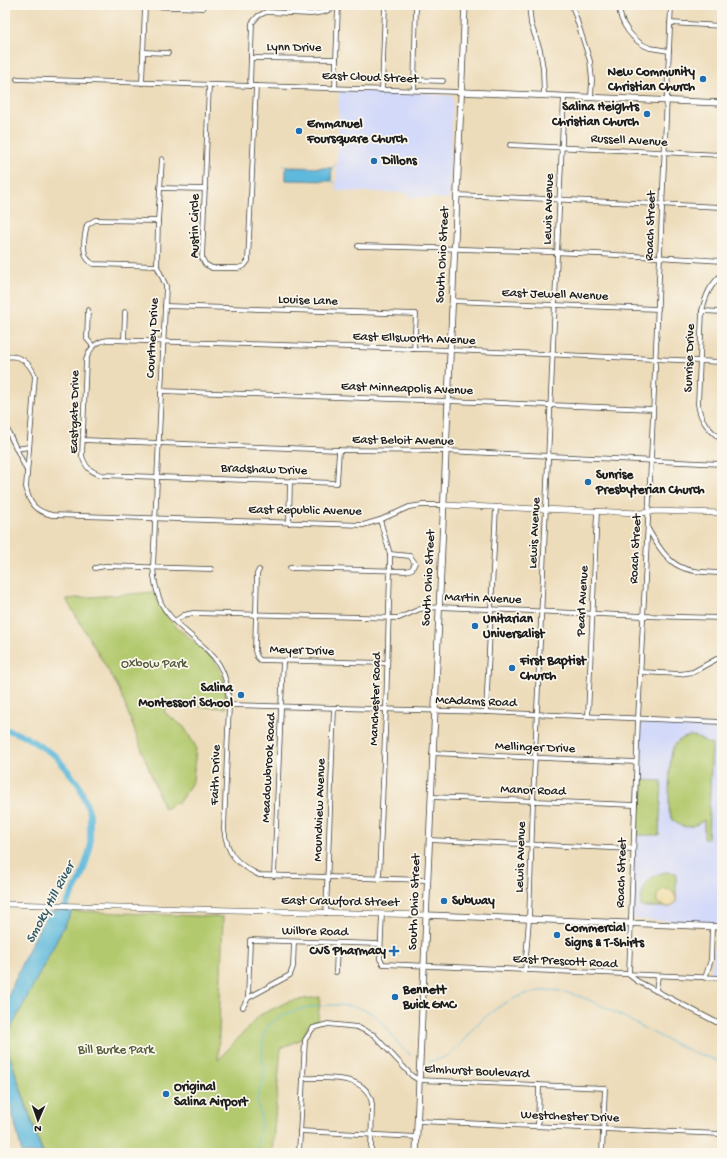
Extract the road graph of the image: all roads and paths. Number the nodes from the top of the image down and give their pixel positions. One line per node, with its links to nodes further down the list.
1 (385, 5): 27 (street)
2 (416, 5): 20 (street)
3 (465, 5): 29 (main road, South Ohio Street)
4 (528, 5): 30 (street)
5 (561, 5): 6 (street)
6 (572, 5): 32 (street)
7 (619, 5): 14 (street)
8 (670, 5): 12 (street, Roach Street)
9 (145, 6): 11 (street); 15 (street)
10 (339, 6): 17 (street); 18 (street)
11 (202, 8)
12 (670, 24): 13 (street); 14 (street, Roach Street)
13 (722, 26)
14 (669, 51): 33 (street, Roach Street)
15 (143, 52): 16 (street); 22 (street)
16 (168, 53)
17 (251, 58): 18 (street, Lynn Drive); 24 (street)
18 (336, 59): 26 (street)
19 (17, 79): 22 (street, East Cloud Street)
20 (414, 80): 21 (street); 28 (street)
21 (442, 81)
22 (142, 83): 23 (street, East Cloud Street)
23 (209, 85): 24 (street, East Cloud Street); 41 (street, Austin Circle)
24 (250, 86): 25 (street, East Cloud Street)
25 (256, 86): 26 (street, East Cloud Street); 41 (street, Austin Circle)
26 (335, 88): 27 (street, East Cloud Street)
27 (382, 90): 28 (street, East Cloud Street)
28 (414, 90): 29 (street, East Cloud Street)
29 (461, 92): 30 (main road, East Cloud Street); 42 (main road, South Ohio Street)
30 (544, 96): 31 (main road, East Cloud Street)
31 (564, 96): 32 (main road, East Cloud Street); 36 (street, Lewis Avenue)
32 (591, 98): 33 (main road, East Cloud Street)
33 (666, 100): 34 (main road, East Cloud Street); 37 (street, Roach Street)
34 (722, 103)
35 (510, 145): 36 (street, Russell Avenue)
36 (561, 147): 37 (street, Russell Avenue); 43 (street, Lewis Avenue)
37 (664, 152): 38 (street, Russell Avenue); 44 (street, Roach Street)
38 (722, 155)
39 (162, 159): 40 (street, Courtney Drive)
40 (160, 188): 41 (street); 46 (street, Courtney Drive)
41 (205, 189)
42 (457, 195): 43 (street); 48 (main road, South Ohio Street)
43 (559, 200): 44 (street); 49 (street, Lewis Avenue)
44 (662, 204): 45 (street); 50 (street, Roach Street)
45 (722, 207)
46 (158, 221): 52 (street, Courtney Drive); 52 (street)
47 (358, 246): 48 (street)
48 (454, 248): 49 (street); 54 (main road, South Ohio Street)
49 (557, 253): 50 (street); 55 (street, Lewis Avenue)
50 (659, 257): 51 (street); 57 (street, Roach Street)
51 (722, 261)
52 (157, 266): 56 (street, Courtney Drive)
53 (722, 274): 59 (street, Sunrise Drive)
54 (452, 301): 55 (street, East Jewell Avenue); 66 (main road, South Ohio Street)
55 (554, 305): 57 (street, East Jewell Avenue); 67 (street, Lewis Avenue)
56 (165, 306): 63 (street, Courtney Drive); 65 (street, Louise Lane)
57 (658, 309): 69 (street, Roach Street)
58 (88, 310): 64 (street)
59 (702, 311): 61 (street); 70 (street, Sunrise Drive)
60 (125, 312): 62 (street)
61 (722, 312)
62 (124, 340): 63 (street, East Ellsworth Avenue); 64 (street, East Ellsworth Avenue)
63 (163, 342): 65 (street, East Ellsworth Avenue); 72 (street, Courtney Drive)
64 (93, 346): 77 (street, Eastgate Drive)
65 (414, 349): 66 (street, East Ellsworth Avenue)
66 (450, 350): 67 (street, East Ellsworth Avenue); 73 (main road, South Ohio Street)
67 (552, 355): 69 (street, East Ellsworth Avenue); 74 (street, Lewis Avenue)
68 (5, 357): 80 (street)
69 (655, 360): 70 (street, East Ellsworth Avenue); 75 (street, Roach Street)
70 (700, 361): 71 (street, East Ellsworth Avenue); 78 (street, Sunrise Drive)
71 (722, 362)
72 (161, 391): 73 (street, East Minneapolis Avenue); 79 (street, Courtney Drive)
73 (448, 401): 74 (street, East Minneapolis Avenue); 83 (main road, South Ohio Street)
74 (550, 405): 75 (street, East Minneapolis Avenue); 84 (street, Lewis Avenue)
75 (653, 409): 85 (street, Roach Street)
76 (5, 425): 81 (street)
77 (83, 440): 79 (street, East Beloit Avenue); 88 (street, Eastgate Drive)
78 (722, 440)
79 (158, 442): 82 (street, East Beloit Avenue); 88 (street, Courtney Drive)
80 (29, 447): 81 (street); 87 (street)
81 (16, 449): 87 (street)
82 (338, 450): 83 (street, East Beloit Avenue); 89 (street, Bradshaw Drive)
83 (446, 451): 84 (street, East Beloit Avenue); 90 (main road, South Ohio Street)
84 (548, 455): 85 (street, East Beloit Avenue); 92 (street, Lewis Avenue)
85 (651, 460): 86 (street, East Beloit Avenue); 94 (street, Roach Street)
86 (722, 464)
87 (27, 472): 96 (street, East Republic Avenue)
88 (157, 477): 89 (street, Bradshaw Drive); 96 (street, Courtney Drive)
89 (290, 481): 98 (street)
90 (443, 505): 91 (street, East Republic Avenue); 97 (street, East Republic Avenue); 110 (main road, South Ohio Street)
91 (496, 507): 92 (street, East Republic Avenue); 111 (street)
92 (546, 509): 93 (street, East Republic Avenue); 112 (street, Lewis Avenue)
93 (598, 511): 94 (street, East Republic Avenue); 114 (street, Pearl Avenue)
94 (649, 512): 95 (street, East Republic Avenue); 99 (street, Roach Street)
95 (722, 513)
96 (155, 519): 98 (street, East Republic Avenue); 103 (street, Faith Drive)
97 (380, 520): 98 (street, East Republic Avenue); 102 (street, Manchester Road)
98 (289, 523)
99 (648, 529): 100 (street); 101 (street, Roach Street)
100 (658, 545): 101 (street); 109 (street)
101 (646, 548): 115 (street, Roach Street)
102 (390, 554): 108 (street, Manchester Road); 108 (street)
103 (153, 567): 104 (street); 106 (street); 118 (street, Faith Drive)
104 (95, 568)
105 (290, 568): 108 (street)
106 (211, 569)
107 (259, 570): 113 (street, Meyer Drive)
108 (390, 571): 116 (street, Manchester Road)
109 (722, 573)
110 (439, 607): 111 (street, Martin Avenue); 116 (street, Martin Avenue); 127 (main road, South Ohio Street)
111 (492, 609): 112 (street, Martin Avenue); 128 (street)
112 (541, 611): 114 (street, Martin Avenue); 129 (street, Lewis Avenue)
113 (256, 614): 116 (street, Martin Avenue); 118 (street, Martin Avenue); 120 (street, Meyer Drive)
114 (592, 614): 115 (street, Martin Avenue); 130 (street, Pearl Avenue)
115 (643, 616): 117 (street, Martin Avenue); 122 (street, Roach Street)
116 (389, 618): 121 (street, Manchester Road)
117 (722, 618)
118 (175, 621): 123 (street, Faith Drive)
119 (722, 656): 122 (street)
120 (282, 661): 121 (street, Meyer Drive); 124 (street, Meadowbrook Road)
121 (387, 663): 126 (street, Manchester Road)
122 (640, 672): 131 (street, Roach Street)
123 (229, 705): 124 (street, McAdams Road); 142 (street, Faith Drive)
124 (282, 706): 125 (street, McAdams Road); 142 (street, Meadowbrook Road)
125 (334, 708): 126 (street, McAdams Road); 143 (street, Moundview Avenue)
126 (386, 709): 127 (street, McAdams Road); 144 (street, Manchester Road)
127 (434, 710): 128 (street, McAdams Road); 133 (main road, South Ohio Street)
128 (486, 712): 129 (street, McAdams Road)
129 (537, 714): 130 (street, McAdams Road); 134 (street, Lewis Avenue)
130 (588, 716): 131 (street, McAdams Road)
131 (638, 719): 132 (street, McAdams Road); 135 (street, Roach Street)
132 (722, 722)
133 (432, 753): 134 (street, Mellinger Drive); 136 (main road, South Ohio Street)
134 (535, 758): 135 (street, Mellinger Drive); 137 (street, Lewis Avenue)
135 (636, 762): 138 (street, Roach Street)
136 (431, 797): 137 (street, Manor Road); 139 (main road, South Ohio Street)
137 (533, 801): 138 (street, Manor Road); 140 (street, Lewis Avenue)
138 (634, 805): 141 (street, Roach Street)
139 (429, 840): 140 (street); 145 (main road, South Ohio Street)
140 (531, 845): 141 (street); 150 (street, Lewis Avenue)
141 (633, 849): 151 (street, Roach Street)
142 (274, 876): 143 (street, Faith Drive)
143 (327, 877): 144 (street, Faith Drive); 147 (street, Moundview Avenue)
144 (379, 879): 145 (street, Faith Drive)
145 (427, 880): 149 (main road, South Ohio Street)
146 (5, 904): 147 (street, East Crawford Street)
147 (326, 913): 148 (street, East Crawford Street)
148 (382, 914): 149 (street, East Crawford Street); 156 (street)
149 (426, 915): 150 (main road, East Crawford Street); 157 (main road, South Ohio Street)
150 (529, 919): 151 (main road, East Crawford Street); 158 (street, Lewis Avenue)
151 (630, 924): 152 (main road, East Crawford Street); 160 (street, Roach Street)
152 (712, 927): 153 (main road, East Crawford Street); 162 (street)
153 (722, 927)
154 (294, 942): 155 (street, Wilbre Road); 165 (street); 165 (street, Wilbre Road)
155 (337, 943): 156 (street, Wilbre Road); 159 (street)
156 (380, 944): 157 (street, East Prescott Road)
157 (424, 966): 158 (street, East Prescott Road); 169 (main road, South Ohio Street)
158 (526, 970): 160 (street, East Prescott Road)
159 (336, 972)
160 (629, 975): 161 (street, East Prescott Road); 164 (street)
161 (658, 976): 162 (street, East Prescott Road); 164 (street)
162 (705, 978): 163 (street, East Prescott Road)
163 (722, 978)
164 (656, 991): 167 (street)
165 (248, 998): 166 (street)
166 (244, 1007)
167 (722, 1023)
168 (303, 1078): 169 (street, Elmhurst Boulevard); 174 (street); 175 (street)
169 (419, 1080): 170 (street, Elmhurst Boulevard); 171 (main road, South Ohio Street)
170 (539, 1085): 172 (street); 173 (street, Elmhurst Boulevard)
171 (418, 1121): 172 (street, Westchester Drive); 177 (main road, South Ohio Street)
172 (538, 1126): 173 (street, Westchester Drive)
173 (603, 1129): 176 (street, Westchester Drive); 181 (street)
174 (300, 1131): 175 (street); 178 (street)
175 (371, 1134): 177 (street); 179 (street)
176 (722, 1134)
177 (417, 1136): 180 (main road, South Ohio Street)
178 (299, 1153)
179 (371, 1153)
180 (416, 1153)
181 (602, 1153)

